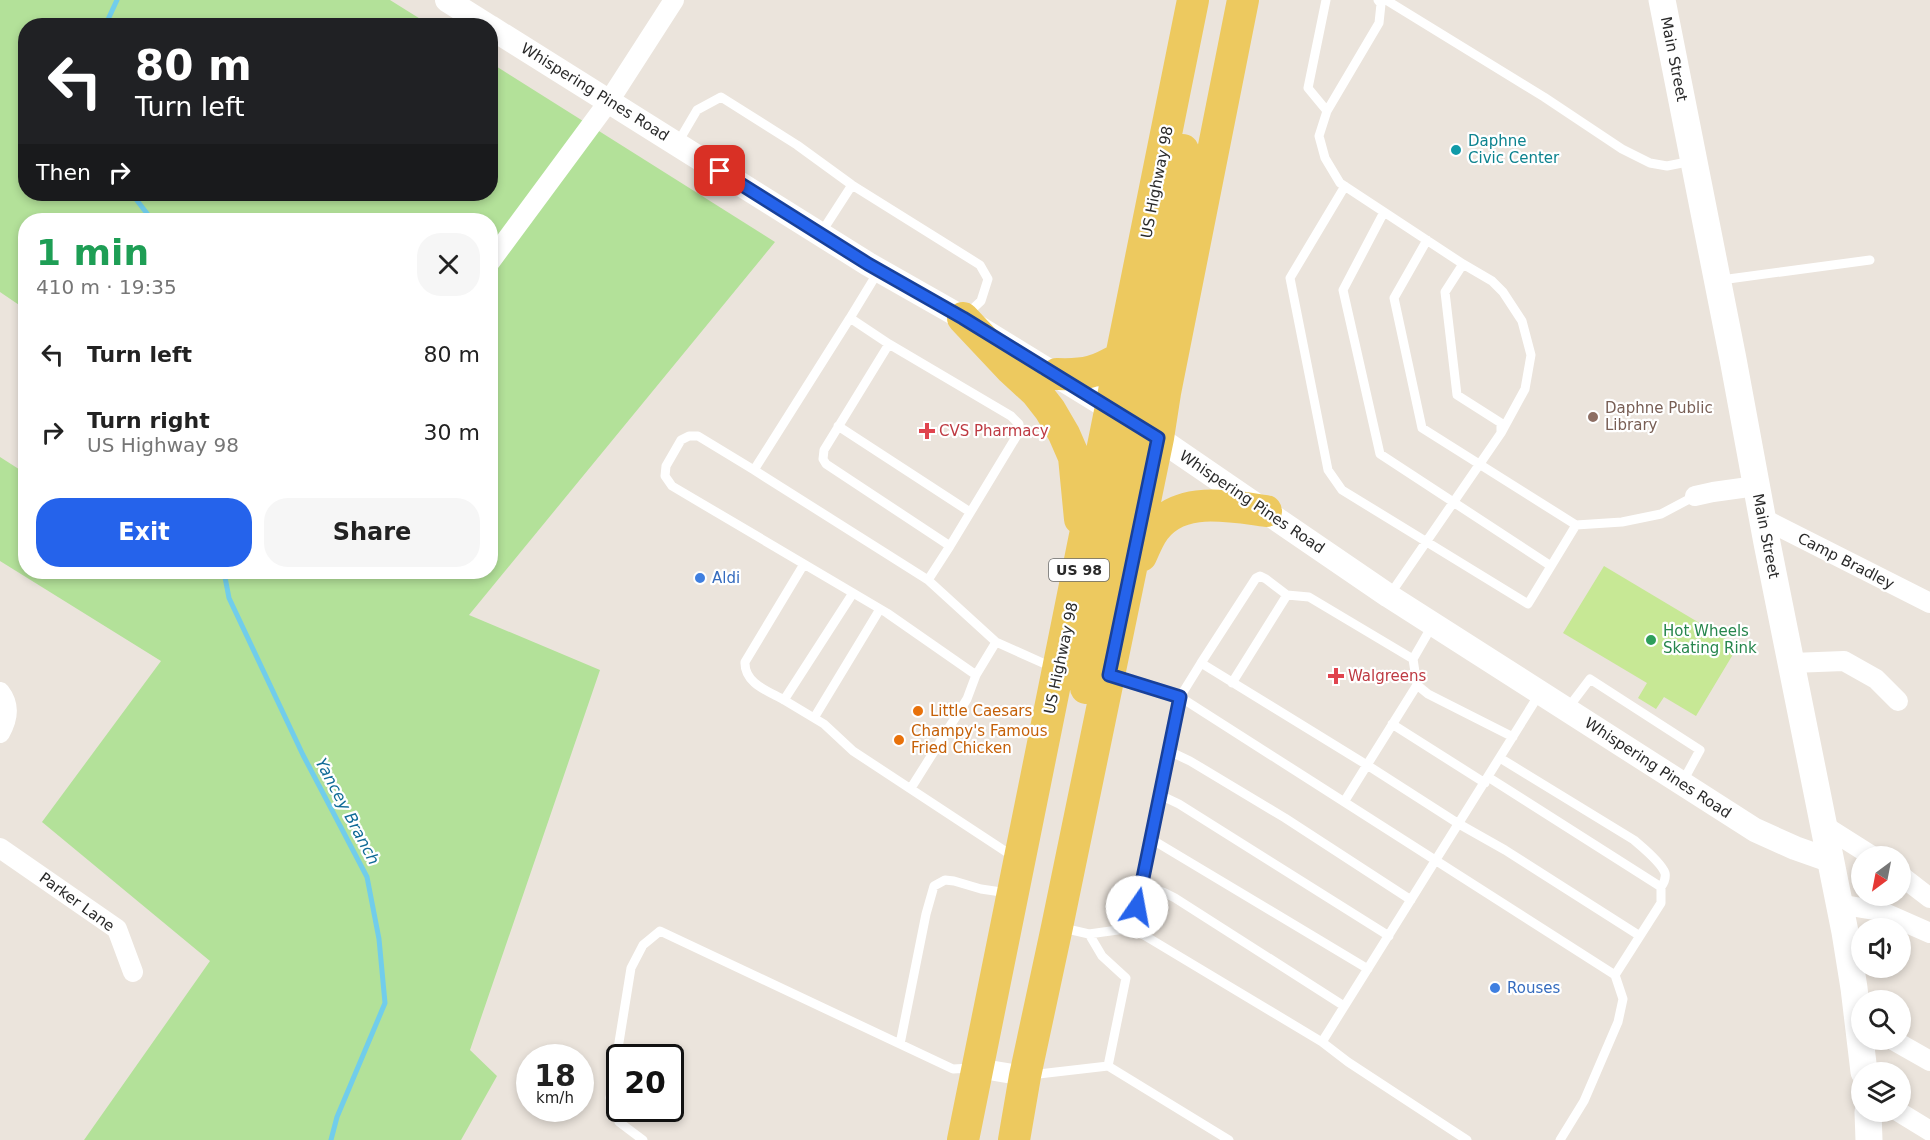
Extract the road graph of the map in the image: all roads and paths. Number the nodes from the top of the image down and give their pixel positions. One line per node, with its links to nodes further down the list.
1 (447, 0): 9 (street, Whispering Pines Road)
2 (674, 0): 11 (street)
3 (1194, 0): 28 (main road, US Highway 98 / US 98); 33 (main road)
4 (1243, 0): 33 (main road, US 98)
5 (1326, 0): 12 (lane)
6 (1378, 0): 12 (lane)
7 (1386, 0): 14 (lane)
8 (1662, 0): 14 (main road, Main Street)
9 (476, 18)
10 (498, 32): 11 (street, Whispering Pines Road)
11 (609, 101): 13 (street, Whispering Pines Road); 20 (street)
12 (1327, 111): 16 (lane)
13 (677, 144): 15 (lane); 18 (street, Whispering Pines Road)
14 (1694, 161): 24 (main road, Main Street)
15 (852, 185): 18 (lane); 26 (lane)
16 (1345, 186): 17 (lane); 43 (lane)
17 (1384, 212): 19 (lane); 38 (lane)
18 (820, 234): 23 (street, Whispering Pines Road)
19 (1427, 240): 22 (lane); 34 (lane)
20 (498, 251)
21 (1870, 260): 24 (lane)
22 (1463, 264): 32 (lane); 32 (lane)
23 (879, 271): 25 (lane); 26 (street, Whispering Pines Road)
24 (1718, 281): 36 (main road, Main Street)
25 (850, 318): 27 (lane); 35 (lane)
26 (963, 318): 29 (street, Whispering Pines Road); 45 (main road)
27 (889, 344): 31 (lane); 40 (lane)
28 (1122, 357): 29 (main road); 30 (main road, US Highway 98 / US 98)
29 (1057, 374): 30 (street, Whispering Pines Road)
30 (1112, 409): 33 (street, Whispering Pines Road); 45 (main road, US Highway 98 / US 98); 85 (main road)
31 (838, 426): 40 (lane); 44 (lane)
32 (1501, 433): 34 (lane)
33 (1158, 438): 39 (street, Whispering Pines Road); 49 (main road, US 98)
34 (1479, 465): 38 (lane); 42 (lane)
35 (754, 470): 46 (lane); 48 (lane)
36 (1756, 486): 37 (street); 41 (main road, Main Street)
37 (1695, 496): 42 (lane)
38 (1454, 503): 43 (lane); 47 (lane)
39 (1266, 511): 49 (main road); 52 (street, Whispering Pines Road)
40 (970, 512): 44 (lane)
41 (1762, 518): 53 (street, Camp Bradley); 59 (main road, Main Street)
42 (1576, 525): 47 (lane)
43 (1427, 541): 47 (lane); 52 (lane)
44 (950, 546): 48 (lane)
45 (1084, 549): 60 (main road, US Highway 98 / US 98)
46 (804, 564): 50 (lane); 68 (lane)
47 (1551, 566)
48 (928, 580): 56 (lane)
49 (1127, 587): 62 (main road, US 98)
50 (853, 593): 54 (lane); 68 (lane)
51 (1287, 595): 57 (lane); 58 (lane); 63 (lane)
52 (1389, 596): 55 (street, Whispering Pines Road)
53 (1930, 603)
54 (880, 609): 61 (lane); 71 (lane)
55 (1434, 624): 57 (lane); 66 (street, Whispering Pines Road)
56 (996, 642): 60 (lane); 61 (lane)
57 (1413, 658): 64 (lane)
58 (1201, 663): 63 (lane); 67 (lane)
59 (1792, 663): 69 (street); 84 (main road, Main Street)
60 (1059, 671): 90 (main road, US Highway 98 / US 98)
61 (976, 675): 80 (lane)
62 (1109, 675): 67 (lane); 85 (main road, US 98)
63 (1232, 683): 77 (lane)
64 (1417, 685): 72 (lane); 74 (lane)
65 (0, 692): 73 (street)
66 (1541, 692): 70 (street, Whispering Pines Road); 74 (lane)
67 (1180, 697): 75 (lane); 82 (lane)
68 (784, 700): 71 (lane)
69 (1898, 701)
70 (1567, 709): 79 (street, Whispering Pines Road); 79 (lane)
71 (814, 718): 80 (lane)
72 (1392, 724): 77 (lane); 78 (lane)
73 (0, 733)
74 (1513, 737): 76 (lane)
75 (1169, 751): 81 (lane); 97 (lane)
76 (1500, 758): 78 (lane); 94 (lane)
77 (1367, 765): 82 (lane); 83 (lane)
78 (1486, 780): 83 (lane); 94 (lane)
79 (1682, 783): 89 (street, Whispering Pines Road)
80 (911, 788): 90 (lane)
81 (1160, 795): 86 (lane); 103 (lane)
82 (1344, 802): 91 (lane)
83 (1459, 824): 91 (lane); 104 (lane)
84 (1823, 825): 87 (street); 89 (main road, Main Street)
85 (1076, 835): 99 (main road, US 98)
86 (1151, 839): 93 (lane); 105 (lane)
87 (1856, 846)
88 (0, 848): 106 (street, Parker Lane)
89 (1829, 860): 98 (main road, Main Street)
90 (1020, 861): 95 (main road, US Highway 98 / US 98)
91 (1436, 861): 97 (lane); 107 (lane)
92 (1911, 883): 96 (street)
93 (1141, 886): 100 (lane); 109 (lane)
94 (1662, 887): 104 (lane)
95 (1013, 894): 111 (lane); 115 (main road, US Highway 98 / US 98)
96 (1930, 898)
97 (1411, 900): 103 (lane)
98 (1838, 904): 101 (street); 108 (main road, Main Street)
99 (1057, 927): 102 (lane); 116 (main road, US 98)
100 (1132, 928): 102 (lane); 110 (lane)
101 (1930, 933)
102 (1089, 934): 114 (lane)
103 (1389, 936): 105 (lane)
104 (1640, 936): 107 (lane)
105 (1368, 969): 109 (lane)
106 (133, 972)
107 (1615, 975): 125 (lane)
108 (1854, 990)
109 (1344, 1006): 110 (lane)
110 (1322, 1042): 124 (lane)
111 (900, 1044): 115 (lane); 120 (lane)
112 (1911, 1050): 113 (street)
113 (1930, 1061)
114 (1108, 1066): 116 (lane); 123 (lane)
115 (977, 1068): 116 (street); 121 (main road, US Highway 98 / US 98)
116 (1025, 1076): 122 (main road, US 98)
117 (1911, 1119): 119 (street)
118 (1868, 1122): 126 (main road)
119 (1930, 1131)
120 (643, 1140)
121 (963, 1140)
122 (1014, 1140)
123 (1229, 1140)
124 (1467, 1140)
125 (1560, 1140)
126 (1869, 1140)

